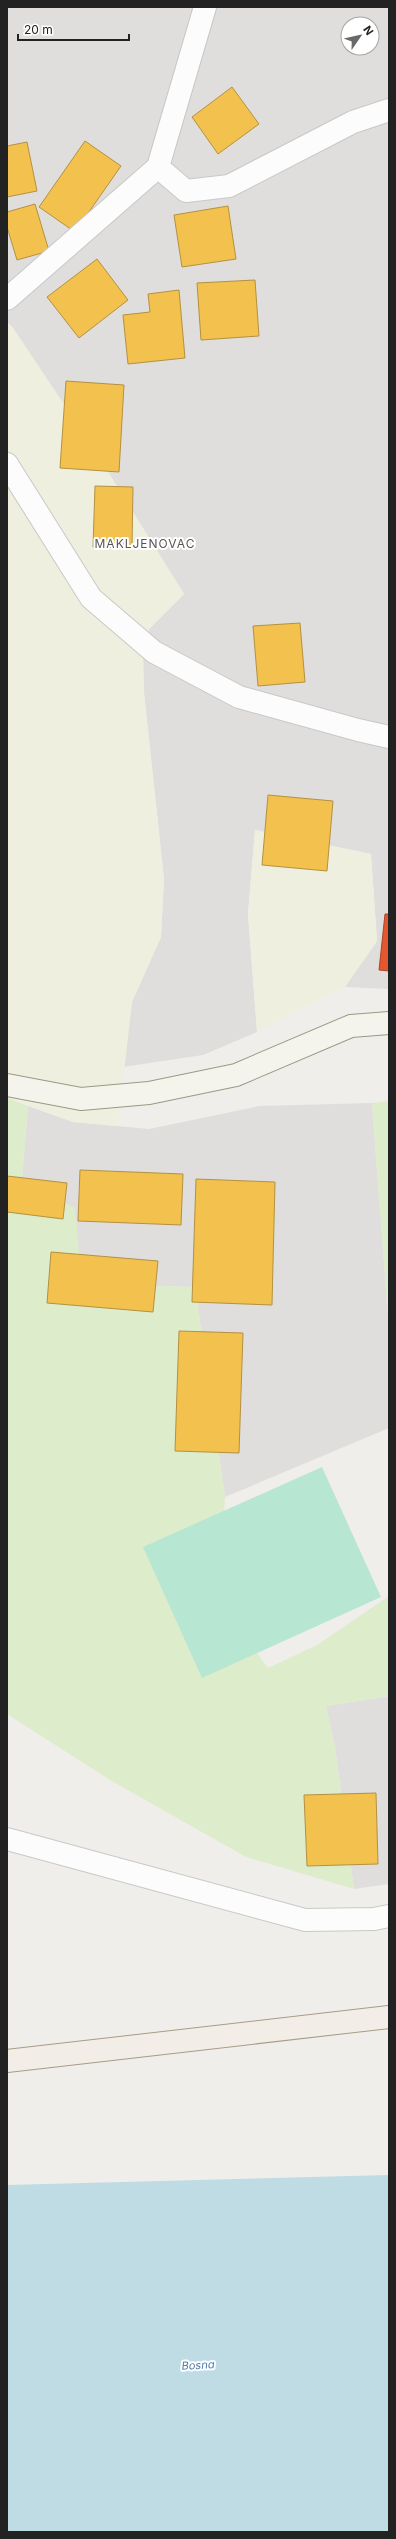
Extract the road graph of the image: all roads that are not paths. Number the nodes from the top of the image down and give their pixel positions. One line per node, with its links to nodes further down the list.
1 (205, 7): 3 (street)
2 (389, 110): 3 (street)
3 (158, 167): 4 (street)
4 (9, 291)
5 (7, 464): 6 (street)
6 (389, 737)
7 (389, 1022): 8 (street)
8 (7, 1085)
9 (7, 1838): 10 (street)
10 (389, 1916)
11 (385, 2017): 12 (main road)
12 (7, 2061)

